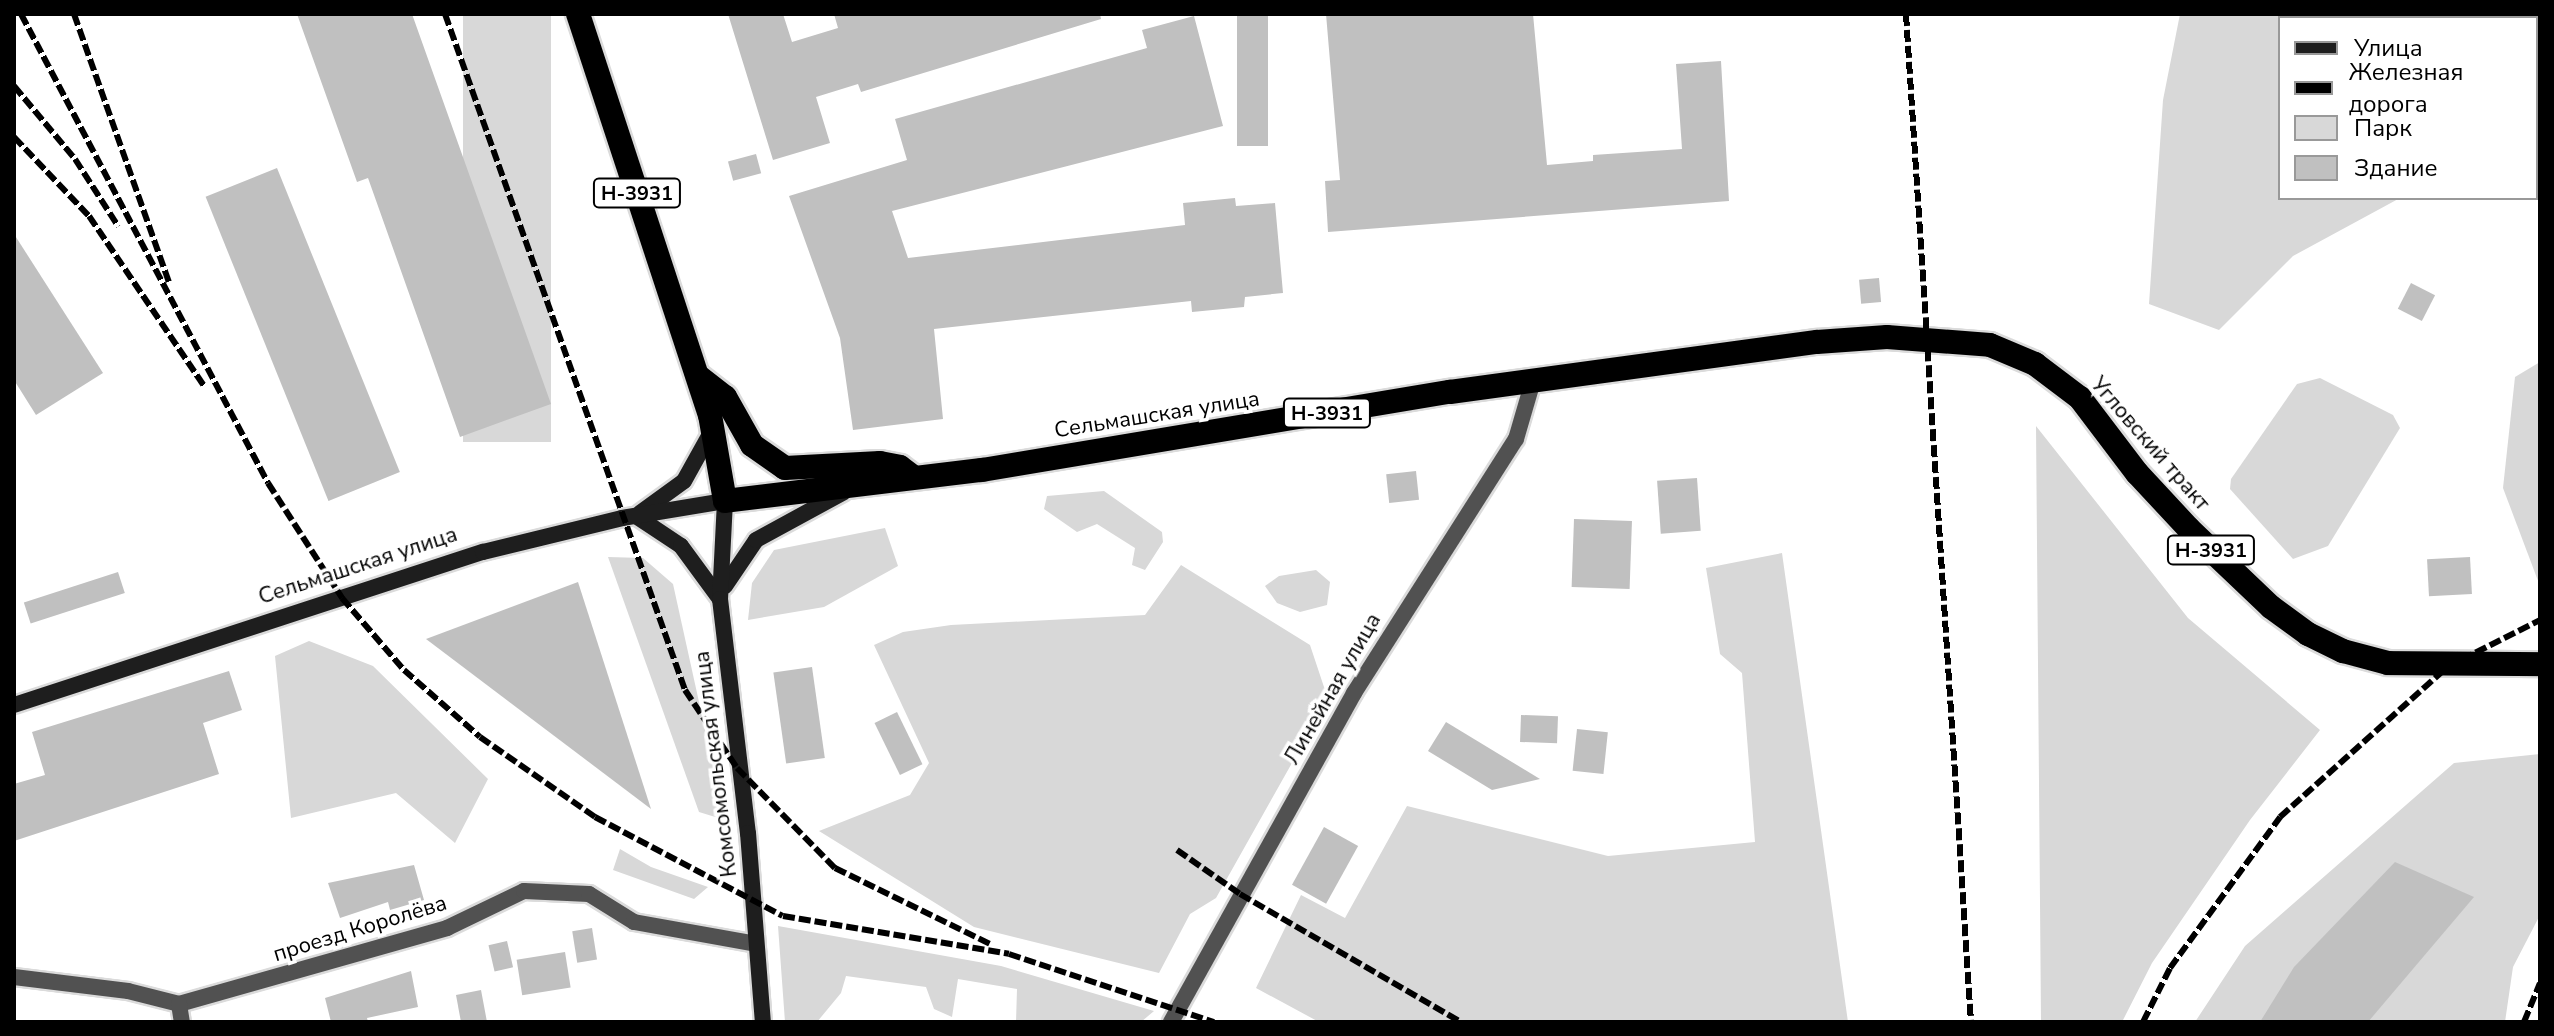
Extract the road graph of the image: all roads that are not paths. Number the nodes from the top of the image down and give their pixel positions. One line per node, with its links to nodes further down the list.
1 (578, 14): 3 (highway, Н-3931)
2 (1930, 339): 4 (highway, Сельмашская улица / Н-3931); 11 (highway, Угловский тракт / Н-3931)
3 (699, 377): 5 (highway, Н-3931); 6 (highway)
4 (1533, 381): 6 (highway, Сельмашская улица / Н-3931); 18 (street, Линейная улица)
5 (713, 424): 8 (highway, Н-3931); 9 (main road)
6 (914, 478): 7 (highway, Сельмашская улица / Н-3931)
7 (862, 484): 8 (highway, Сельмашская улица / Н-3931); 10 (main road)
8 (725, 501): 9 (main road, Сельмашская улица); 10 (main road, Комсомольская улица)
9 (636, 516): 10 (main road); 12 (main road, Сельмашская улица)
10 (720, 599): 13 (main road, Комсомольская улица)
11 (2540, 664)
12 (14, 705)
13 (756, 944): 15 (street, проезд Королёва); 17 (main road, Комсомольская улица)
14 (14, 977): 15 (street)
15 (179, 1004): 16 (street)
16 (182, 1022)
17 (763, 1022)
18 (1171, 1022)

